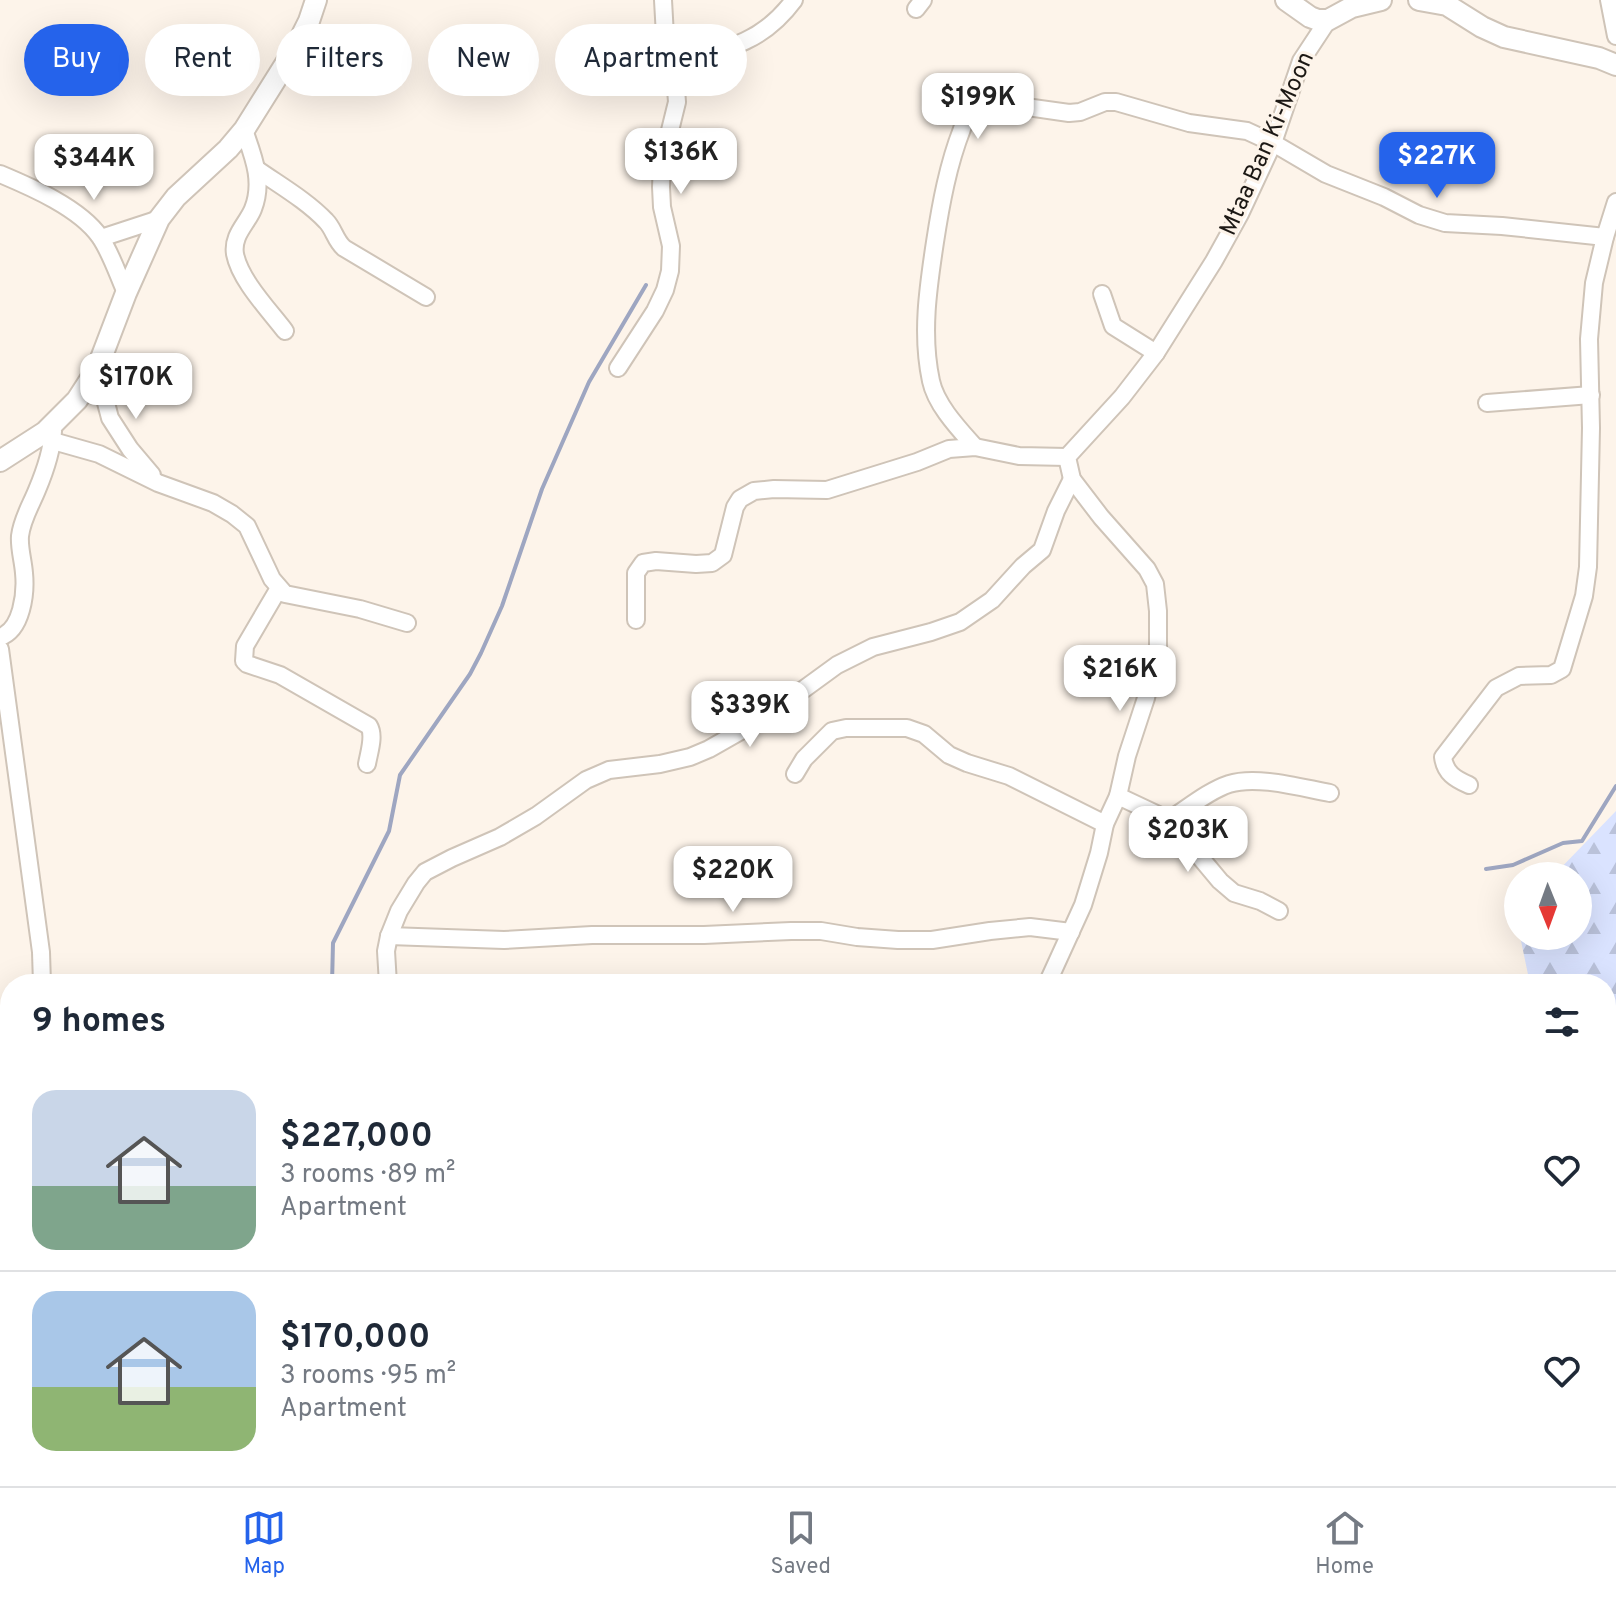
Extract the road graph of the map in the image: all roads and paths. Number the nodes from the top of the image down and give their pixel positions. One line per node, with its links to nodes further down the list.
1 (316, 0): 15 (street)
2 (663, 0): 10 (street)
3 (794, 0): 12 (street)
4 (1286, 0): 9 (street)
5 (1381, 0): 9 (street)
6 (1419, 0): 8 (street)
7 (1609, 0): 11 (street)
8 (1447, 2): 13 (street)
9 (1328, 20): 16 (street, Mtaa Ban Ki-Moon)
10 (664, 24)
11 (1616, 36)
12 (747, 41)
13 (1616, 65)
14 (677, 96): 28 (street)
15 (244, 130): 17 (street); 20 (street)
16 (1273, 143): 21 (street); 27 (street, Mtaa Ban Ki-Moon); 33 (street)
17 (258, 170): 25 (street); 26 (street)
18 (0, 174): 22 (street)
19 (1616, 202): 21 (street)
20 (159, 219): 22 (street); 23 (street)
21 (1605, 237): 30 (street)
22 (101, 238): 23 (street)
23 (126, 293): 29 (street)
24 (1102, 294): 27 (street)
25 (426, 297)
26 (285, 331)
27 (1156, 353): 34 (street, Mtaa Ban Ki-Moon)
28 (618, 368)
29 (97, 369): 32 (street); 37 (street)
30 (1591, 395): 31 (street); 45 (street)
31 (1487, 403)
32 (53, 432): 35 (street); 37 (street); 41 (street)
33 (975, 447): 34 (street); 39 (street)
34 (1067, 458): 36 (street)
35 (0, 461)
36 (1072, 479): 47 (street); 52 (street)
37 (158, 483): 38 (street)
38 (279, 588): 40 (street); 43 (street)
39 (636, 620)
40 (407, 623)
41 (0, 637)
42 (0, 649): 53 (street)
43 (367, 764)
44 (795, 774): 49 (street)
45 (1469, 785)
46 (1330, 793): 48 (street)
47 (1118, 796): 48 (street); 49 (street)
48 (1169, 820): 50 (street)
49 (1105, 824): 51 (street)
50 (1279, 911)
51 (1071, 932): 52 (street); 55 (street)
52 (389, 936): 54 (street)
53 (42, 974)
54 (387, 974)
55 (1052, 974)

